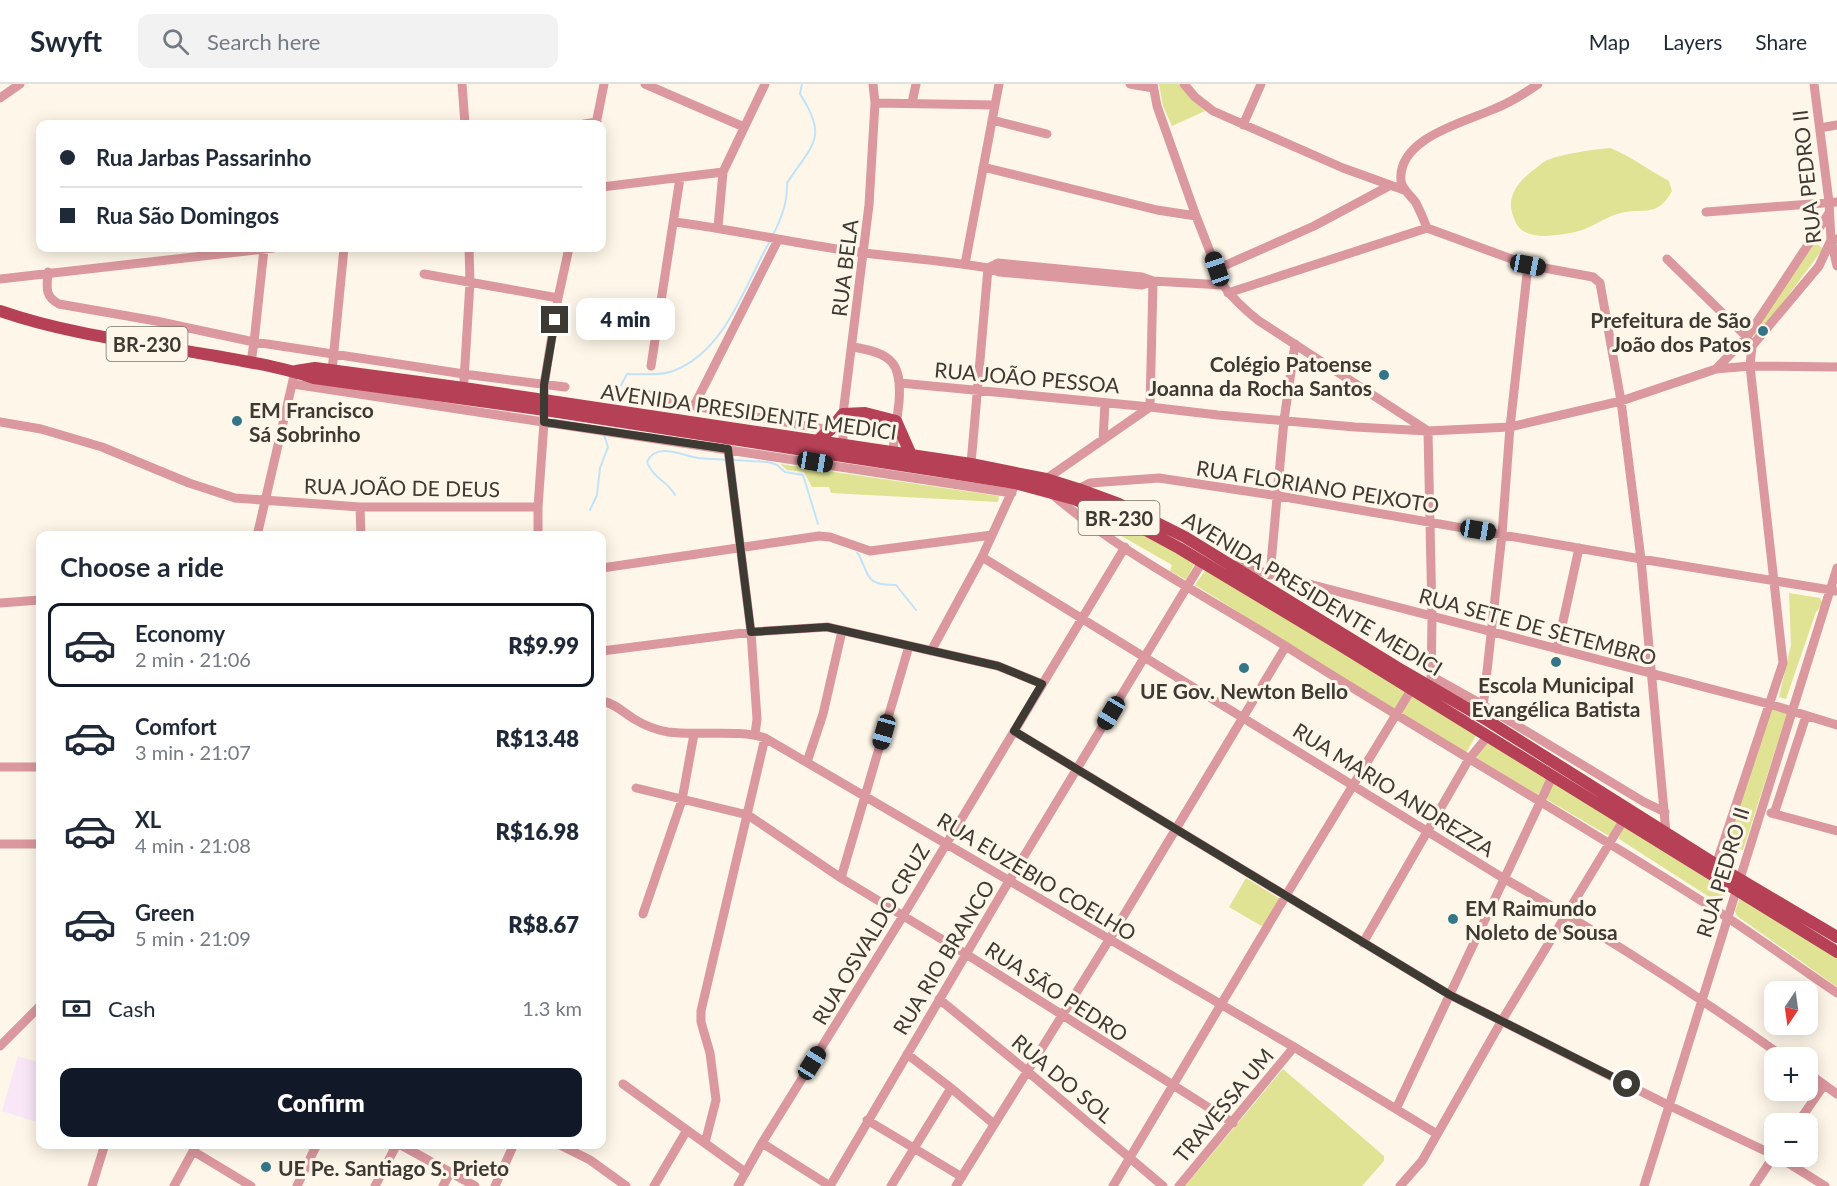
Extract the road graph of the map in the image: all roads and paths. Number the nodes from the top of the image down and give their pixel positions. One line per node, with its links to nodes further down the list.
1 (20, 84): 15 (street)
2 (462, 84): 19 (street)
3 (604, 84): 20 (street)
4 (645, 84): 24 (street)
5 (765, 84): 24 (street)
6 (873, 84): 16 (street, RUA BELA)
7 (916, 84): 17 (street)
8 (999, 84): 18 (street)
9 (1130, 84): 14 (street)
10 (1184, 84): 22 (street)
11 (1261, 84): 22 (street)
12 (1538, 84): 32 (street)
13 (1814, 84): 25 (street, RUA PEDRO II)
14 (1153, 86): 36 (street)
15 (0, 98)
16 (875, 103): 17 (street); 47 (street, RUA BELA)
17 (912, 103): 18 (street)
18 (995, 105): 21 (street)
19 (465, 120)
20 (597, 120)
21 (992, 120): 26 (street); 27 (street)
22 (1243, 125): 30 (street)
23 (1837, 125): 25 (street)
24 (744, 127): 28 (street)
25 (1820, 128): 33 (street, RUA PEDRO II)
26 (1047, 134)
27 (983, 167): 36 (street); 49 (street)
28 (723, 172): 29 (street); 38 (street)
29 (680, 178): 31 (street); 37 (street)
30 (1389, 186): 32 (street); 53 (street)
31 (606, 187)
32 (1404, 190): 39 (street)
33 (1833, 202): 34 (street); 35 (street, RUA PEDRO II)
34 (1706, 212)
35 (1829, 213): 41 (street, RUA PEDRO II); 62 (street, RUA JOÃO PESSOA)
36 (1196, 216): 53 (street)
37 (674, 222): 38 (street); 69 (street)
38 (718, 228): 40 (street)
39 (1427, 228): 50 (street); 59 (street)
40 (777, 240): 47 (street); 84 (street)
41 (1834, 240): 51 (street, RUA PEDRO II); 65 (street)
42 (231, 252): 54 (street)
43 (267, 252): 63 (street)
44 (344, 252): 67 (street)
45 (469, 252): 58 (street)
46 (568, 252): 60 (street)
47 (865, 253): 49 (street); 66 (street, RUA BELA)
48 (1667, 259): 62 (street)
49 (965, 264): 52 (street)
50 (1528, 265): 82 (street); 91 (street)
51 (1837, 266)
52 (988, 268): 57 (street); 80 (street)
53 (1217, 269): 59 (street)
54 (48, 272): 56 (street); 63 (street)
55 (424, 274): 58 (street)
56 (0, 279)
57 (1153, 281): 59 (street); 85 (street)
58 (470, 282): 60 (street); 74 (street)
59 (1226, 289): 64 (street)
60 (558, 298): 77 (street)
61 (0, 311): 68 (main road, BR-230)
62 (1747, 337): 65 (street); 72 (street, RUA JOÃO PESSOA)
63 (254, 342): 67 (street); 68 (street)
64 (1295, 344): 88 (street); 93 (street)
65 (1752, 346): 70 (street)
66 (853, 347): 76 (street); 87 (street, RUA BELA)
67 (334, 354): 73 (street); 74 (street)
68 (251, 363): 75 (main road, BR-230)
69 (651, 366)
70 (1750, 366): 71 (street, RUA JOÃO PESSOA); 72 (street, RUA JOÃO PESSOA); 126 (street)
71 (1837, 368)
72 (1716, 369): 82 (street, RUA JOÃO PESSOA)
73 (332, 371): 75 (main road, AVENIDA PRESIDENTE MEDICI / BR-230); 79 (main road, AVENIDA PRESIDENTE MEDICI / BR-230)
74 (464, 374): 77 (street); 79 (street)
75 (294, 378): 86 (main road, AVENIDA PRESIDENTE MEDICI / BR-230); 105 (street, RUA JOÃO DE DEUS)
76 (900, 383): 80 (street, RUA JOÃO PESSOA); 89 (street)
77 (544, 385): 78 (street); 86 (street)
78 (565, 387)
79 (464, 388): 86 (main road, AVENIDA PRESIDENTE MEDICI / BR-230)
80 (978, 391): 83 (street, RUA JOÃO PESSOA); 100 (street)
81 (648, 395): 84 (street, AVENIDA PRESIDENTE MEDICI)
82 (1621, 401): 91 (street, RUA JOÃO PESSOA); 120 (street)
83 (1105, 403): 85 (street, RUA JOÃO PESSOA); 94 (street)
84 (694, 406): 92 (street, AVENIDA PRESIDENTE MEDICI)
85 (1150, 407): 88 (street, RUA JOÃO PESSOA); 94 (street)
86 (545, 411): 95 (main road, AVENIDA PRESIDENTE MEDICI / BR-230); 96 (street); 97 (main road, AVENIDA PRESIDENTE MEDICI / BR-230); 107 (street)
87 (843, 414): 89 (main road); 92 (main road); 97 (street, RUA BELA)
88 (1284, 420): 93 (street, RUA JOÃO PESSOA); 104 (street)
89 (896, 421): 98 (main road); 99 (street)
90 (0, 422): 105 (street)
91 (1510, 428): 93 (street, RUA JOÃO PESSOA); 112 (street)
92 (830, 430): 95 (main road)
93 (1428, 431): 108 (street)
94 (1103, 440): 102 (street)
95 (817, 441): 97 (main road, AVENIDA PRESIDENTE MEDICI / BR-230)
96 (728, 449): 101 (street); 115 (street)
97 (843, 450): 99 (main road, AVENIDA PRESIDENTE MEDICI / BR-230)
98 (911, 455): 99 (main road, AVENIDA PRESIDENTE MEDICI / BR-230); 100 (main road, AVENIDA PRESIDENTE MEDICI / BR-230)
99 (892, 458): 101 (main road, AVENIDA PRESIDENTE MEDICI / BR-230)
100 (971, 464): 101 (main road, AVENIDA PRESIDENTE MEDICI / BR-230)
101 (1015, 483): 102 (main road, AVENIDA PRESIDENTE MEDICI / BR-230); 113 (street)
102 (1047, 485): 103 (main road, AVENIDA PRESIDENTE MEDICI / BR-230); 116 (street, AVENIDA PRESIDENTE MEDICI)
103 (1076, 494): 104 (street, RUA FLORIANO PEIXOTO); 114 (main road, AVENIDA PRESIDENTE MEDICI / BR-230); 117 (main road, AVENIDA PRESIDENTE MEDICI / BR-230)
104 (1279, 496): 108 (street, RUA FLORIANO PEIXOTO); 125 (street)
105 (265, 502): 106 (street, RUA JOÃO DE DEUS); 109 (street, RUA JOÃO DE DEUS)
106 (360, 507): 107 (street, RUA JOÃO DE DEUS); 110 (street)
107 (538, 507): 111 (street)
108 (1431, 523): 112 (street, RUA FLORIANO PEIXOTO); 131 (street)
109 (258, 531)
110 (361, 531)
111 (538, 531)
112 (1502, 534): 118 (street, RUA FLORIANO PEIXOTO); 134 (street)
113 (992, 535): 115 (street); 119 (street)
114 (1185, 537): 117 (main road); 122 (main road, AVENIDA PRESIDENTE MEDICI / BR-230)
115 (741, 546): 123 (street); 135 (street)
116 (1125, 547): 127 (street, AVENIDA PRESIDENTE MEDICI); 132 (street, RUA OSVALDO CRUZ)
117 (1179, 548): 121 (main road, AVENIDA PRESIDENTE MEDICI / BR-230)
118 (1579, 548): 120 (street, RUA FLORIANO PEIXOTO); 138 (street)
119 (982, 556): 132 (street, RUA MARIO ANDREZZA); 140 (street)
120 (1641, 559): 126 (street, RUA FLORIANO PEIXOTO); 142 (street)
121 (1202, 562): 127 (street, RUA RIO BRANCO); 145 (main road, AVENIDA PRESIDENTE MEDICI / BR-230)
122 (1230, 563): 125 (street, RUA SETE DE SETEMBRO); 143 (main road, AVENIDA PRESIDENTE MEDICI / BR-230)
123 (606, 567)
124 (1837, 568): 128 (street, RUA PEDRO II)
125 (1270, 575): 131 (street, RUA SETE DE SETEMBRO)
126 (1775, 580): 128 (street, RUA FLORIANO PEIXOTO); 147 (street)
127 (1188, 586): 137 (street, AVENIDA PRESIDENTE MEDICI); 141 (street, RUA RIO BRANCO)
128 (1833, 590): 149 (street, RUA PEDRO II)
129 (36, 600): 130 (street)
130 (0, 603)
131 (1432, 616): 134 (street, RUA SETE DE SETEMBRO); 143 (street)
132 (1083, 618): 141 (street, RUA MARIO ANDREZZA); 144 (street, RUA OSVALDO CRUZ)
133 (842, 631): 135 (street); 136 (street); 162 (street)
134 (1491, 631): 138 (street, RUA SETE DE SETEMBRO); 148 (street)
135 (751, 632): 139 (street); 156 (street)
136 (909, 646): 140 (street); 169 (street)
137 (1286, 646): 150 (street, AVENIDA PRESIDENTE MEDICI); 152 (street)
138 (1557, 649): 142 (street, RUA SETE DE SETEMBRO)
139 (606, 650)
140 (931, 651): 144 (street)
141 (1145, 657): 152 (street, RUA MARIO ANDREZZA); 165 (street, RUA RIO BRANCO)
142 (1652, 674): 147 (street, RUA SETE DE SETEMBRO); 173 (street)
143 (1431, 682): 148 (main road, AVENIDA PRESIDENTE MEDICI / BR-230)
144 (1042, 684): 154 (street, RUA OSVALDO CRUZ)
145 (1411, 690): 150 (street); 157 (main road, AVENIDA PRESIDENTE MEDICI / BR-230)
146 (606, 702): 155 (street, RUA EUZEBIO COELHO)
147 (1769, 704): 149 (street, RUA SETE DE SETEMBRO); 185 (street)
148 (1482, 711): 158 (main road, AVENIDA PRESIDENTE MEDICI / BR-230); 173 (street)
149 (1792, 711): 151 (street, RUA SETE DE SETEMBRO); 172 (street, RUA PEDRO II)
150 (1396, 716): 161 (street, AVENIDA PRESIDENTE MEDICI); 167 (street)
151 (1806, 716): 153 (street, RUA SETE DE SETEMBRO); 174 (street)
152 (1244, 717): 167 (street, RUA MARIO ANDREZZA); 177 (street)
153 (1837, 725)
154 (1014, 731): 165 (street); 181 (street, RUA OSVALDO CRUZ)
155 (694, 734): 156 (street, RUA EUZEBIO COELHO); 170 (street)
156 (755, 734): 159 (street, RUA EUZEBIO COELHO)
157 (1487, 736): 160 (main road, AVENIDA PRESIDENTE MEDICI / BR-230); 161 (street)
158 (1513, 737): 160 (main road); 180 (main road, AVENIDA PRESIDENTE MEDICI / BR-230)
159 (765, 738): 162 (street, RUA EUZEBIO COELHO); 175 (street)
160 (1506, 748): 166 (main road, AVENIDA PRESIDENTE MEDICI / BR-230)
161 (1469, 759): 171 (street, AVENIDA PRESIDENTE MEDICI); 178 (street)
162 (807, 762): 169 (street, RUA EUZEBIO COELHO)
163 (36, 766): 164 (street)
164 (0, 767)
165 (1076, 769): 177 (street); 188 (street, RUA RIO BRANCO)
166 (1552, 777): 171 (street); 176 (main road, AVENIDA PRESIDENTE MEDICI / BR-230)
167 (1353, 785): 178 (street, RUA MARIO ANDREZZA); 190 (street)
168 (636, 788): 170 (street, RUA SÃO PEDRO)
169 (865, 796): 181 (street, RUA EUZEBIO COELHO); 186 (street)
170 (682, 800): 175 (street, RUA SÃO PEDRO); 191 (street)
171 (1540, 802): 184 (street, AVENIDA PRESIDENTE MEDICI); 187 (street)
172 (1760, 810): 174 (street); 189 (street, RUA PEDRO II)
173 (1665, 812): 180 (street)
174 (1774, 814): 179 (street)
175 (748, 815): 186 (street, RUA SÃO PEDRO); 227 (street)
176 (1623, 821): 184 (street); 185 (main road, AVENIDA PRESIDENTE MEDICI / BR-230)
177 (1176, 828): 190 (street); 196 (street)
178 (1426, 831): 187 (street, RUA MARIO ANDREZZA); 197 (street)
179 (1837, 831)
180 (1666, 833): 185 (main road, AVENIDA PRESIDENTE MEDICI / BR-230)
181 (946, 842): 188 (street, RUA EUZEBIO COELHO); 193 (street, RUA OSVALDO CRUZ)
182 (0, 844): 183 (street)
183 (36, 844)
184 (1610, 844): 192 (street); 194 (street, AVENIDA PRESIDENTE MEDICI)
185 (1715, 870): 189 (main road, AVENIDA PRESIDENTE MEDICI / BR-230)
186 (841, 878): 193 (street, RUA SÃO PEDRO)
187 (1503, 878): 192 (street, RUA MARIO ANDREZZA); 201 (street)
188 (1009, 881): 196 (street, RUA EUZEBIO COELHO); 199 (street, RUA RIO BRANCO)
189 (1737, 884): 194 (street, RUA PEDRO II); 195 (main road, AVENIDA PRESIDENTE MEDICI / BR-230); 198 (main road, AVENIDA PRESIDENTE MEDICI / BR-230)
190 (1285, 897): 197 (street); 204 (street)
191 (643, 914)
192 (1568, 914): 203 (street, RUA MARIO ANDREZZA); 207 (street)
193 (903, 916): 199 (street, RUA SÃO PEDRO); 228 (street, RUA OSVALDO CRUZ)
194 (1727, 917): 200 (street, AVENIDA PRESIDENTE MEDICI); 203 (street, RUA PEDRO II)
195 (1837, 938)
196 (1109, 940): 204 (street, RUA EUZEBIO COELHO); 206 (street)
197 (1363, 943): 201 (street)
198 (1837, 952)
199 (966, 954): 202 (street, RUA RIO BRANCO); 206 (street, RUA SÃO PEDRO)
200 (1837, 993)
201 (1450, 995): 207 (street); 220 (street)
202 (939, 999): 211 (street, RUA RIO BRANCO); 212 (street, RUA DO SOL)
203 (1702, 999): 210 (street, RUA MARIO ANDREZZA); 219 (street, RUA PEDRO II)
204 (1221, 1005): 209 (street, RUA EUZEBIO COELHO); 216 (street)
205 (36, 1010): 208 (street)
206 (1061, 1016): 212 (street); 216 (street, RUA SÃO PEDRO)
207 (1501, 1022): 219 (street); 226 (street)
208 (0, 1046)
209 (1294, 1047): 220 (street, RUA EUZEBIO COELHO); 223 (street, TRAVESSA UM)
210 (1770, 1047)
211 (907, 1054): 217 (street); 222 (street, RUA RIO BRANCO)
212 (1028, 1071): 224 (street); 239 (street, RUA DO SOL)
213 (1818, 1080): 215 (street)
214 (623, 1083): 225 (street)
215 (1824, 1085): 218 (street); 221 (street)
216 (1173, 1086): 223 (street, RUA SÃO PEDRO); 239 (street)
217 (951, 1088): 224 (street); 237 (street)
218 (1837, 1094)
219 (1668, 1105): 238 (street); 263 (street, RUA PEDRO II)
220 (1396, 1109): 226 (street, RUA EUZEBIO COELHO)
221 (1805, 1113)
222 (867, 1120): 237 (street); 257 (street, RUA RIO BRANCO)
223 (1233, 1123): 261 (street, TRAVESSA UM)
224 (994, 1124): 244 (street)
225 (687, 1130): 227 (street); 255 (street)
226 (1437, 1134): 262 (street)
227 (705, 1143): 242 (street)
228 (762, 1143): 242 (street, RUA OSVALDO CRUZ); 257 (street)
229 (103, 1149): 246 (street)
230 (194, 1149): 247 (street)
231 (196, 1149): 245 (street)
232 (315, 1149): 249 (street)
233 (395, 1149): 250 (street)
234 (417, 1149): 243 (street)
235 (512, 1149): 253 (street)
236 (568, 1149): 254 (street)
237 (913, 1150): 244 (street); 258 (street)
238 (1764, 1151)
239 (1130, 1157): 259 (street); 260 (street, RUA DO SOL)
240 (1767, 1167): 264 (street)
241 (1793, 1167): 265 (street)
242 (745, 1172): 256 (street, RUA OSVALDO CRUZ)
243 (450, 1173): 251 (street); 252 (street)
244 (959, 1182)
245 (238, 1183): 248 (street)
246 (92, 1186)
247 (174, 1186)
248 (251, 1186)
249 (297, 1186)
250 (375, 1186)
251 (442, 1186)
252 (475, 1186)
253 (495, 1186)
254 (626, 1186)
255 (654, 1186)
256 (738, 1186)
257 (830, 1186)
258 (891, 1186)
259 (1113, 1186)
260 (1163, 1186)
261 (1179, 1186)
262 (1400, 1186)
263 (1644, 1186)
264 (1754, 1186)
265 (1825, 1186)

